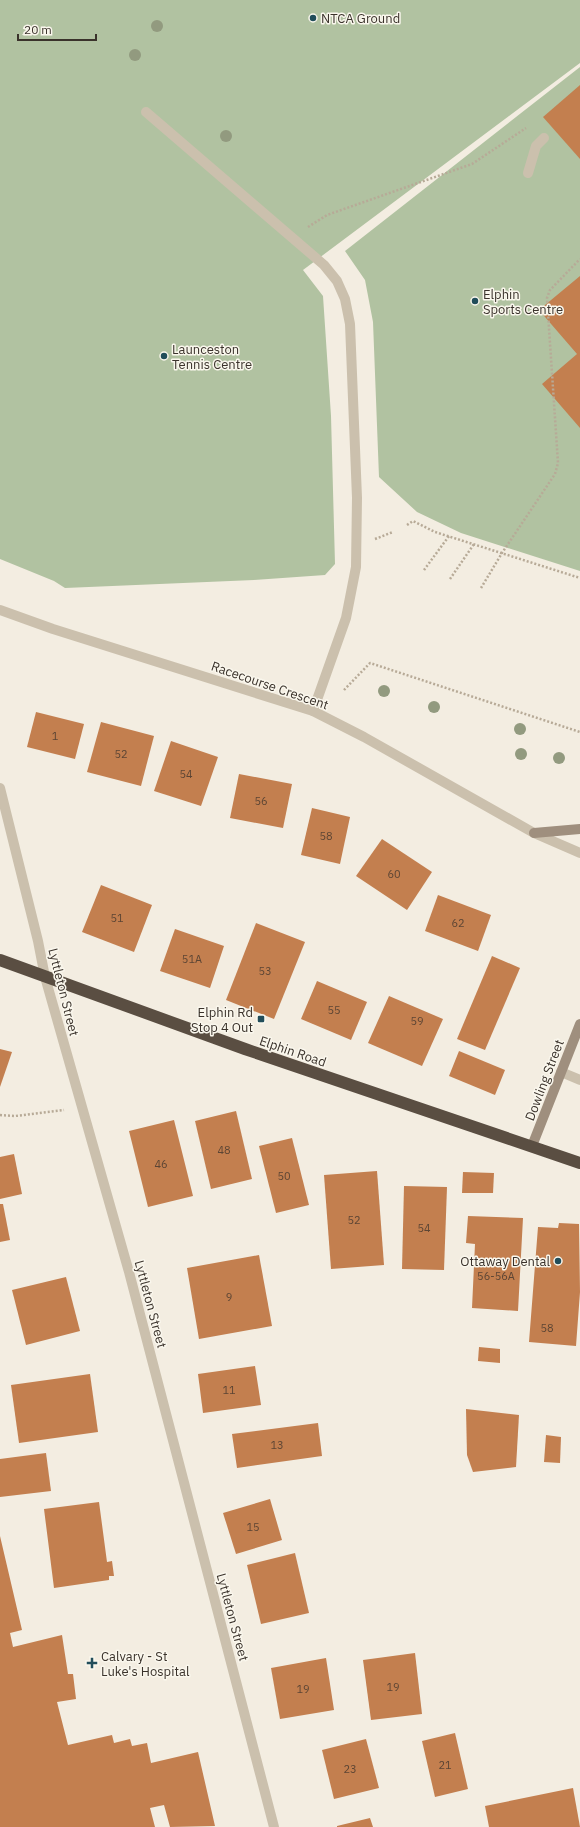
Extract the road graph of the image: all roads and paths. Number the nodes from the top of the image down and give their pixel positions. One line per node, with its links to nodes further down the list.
1 (146, 112): 18 (street)
2 (544, 138): 3 (street); 4 (path)
3 (528, 173)
4 (308, 228)
5 (580, 259): 11 (path)
6 (407, 525): 8 (path)
7 (394, 532): 9 (path)
8 (449, 536): 10 (path); 12 (path)
9 (374, 539)
10 (474, 544): 11 (path); 14 (path)
11 (502, 553): 13 (path); 15 (path)
12 (424, 570)
13 (580, 578)
14 (450, 579)
15 (481, 588)
16 (0, 610): 18 (street, Racecourse Crescent)
17 (344, 690): 19 (path)
18 (313, 711): 22 (street, Racecourse Crescent)
19 (580, 732)
20 (0, 788): 25 (street, Lyttleton Street)
21 (580, 829): 22 (street)
22 (534, 833): 23 (street, Racecourse Crescent)
23 (580, 853)
24 (0, 960): 25 (highway, Elphin Road)
25 (45, 977): 29 (street, Lyttleton Street); 31 (highway, Elphin Road)
26 (580, 1024): 27 (street, Dowling Street)
27 (561, 1072): 28 (street); 31 (street, Dowling Street)
28 (580, 1080)
29 (82, 1108): 30 (path); 33 (street, Lyttleton Street)
30 (0, 1114)
31 (532, 1146): 32 (highway, Elphin Road)
32 (580, 1163)
33 (274, 1827)

